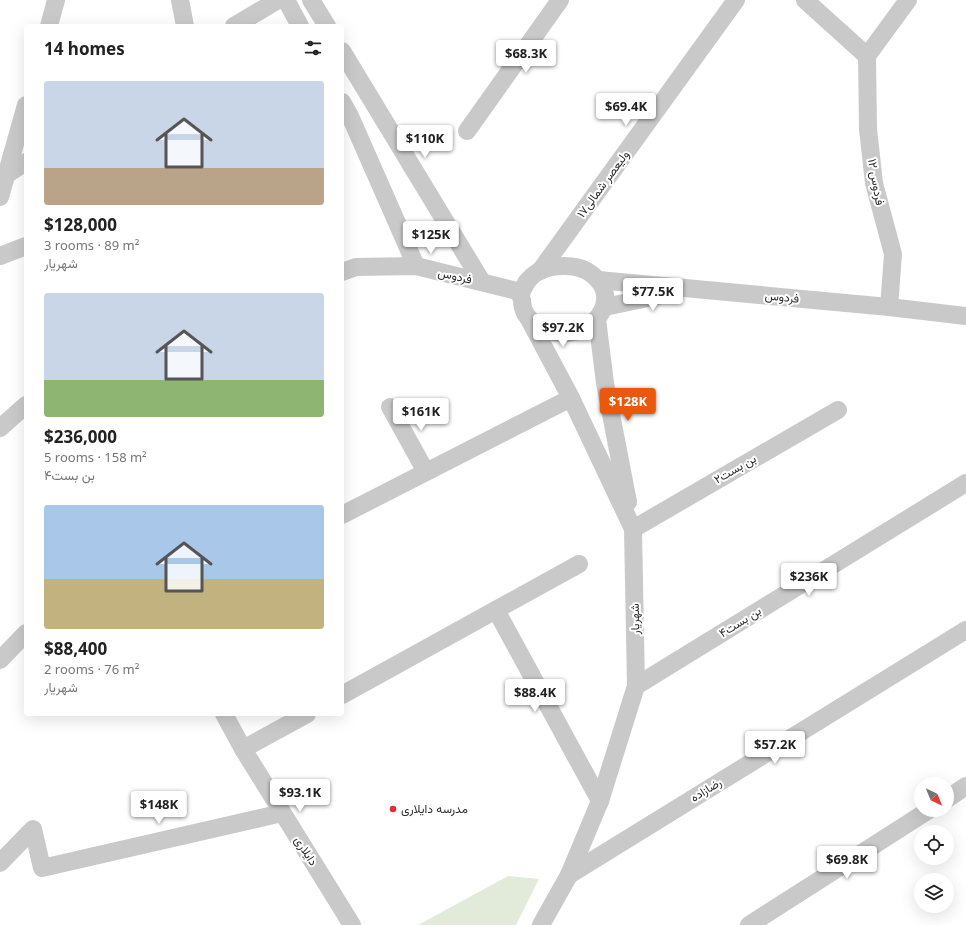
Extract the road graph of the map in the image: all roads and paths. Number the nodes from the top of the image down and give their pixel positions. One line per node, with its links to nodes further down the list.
1 (56, 0): 10 (street)
2 (180, 0): 11 (street)
3 (278, 0): 12 (street)
4 (286, 0): 13 (street)
5 (311, 0): 14 (street)
6 (560, 0): 19 (street)
7 (736, 0): 27 (street, ولیعصر شمالی۱۷)
8 (805, 0): 16 (street)
9 (908, 0): 16 (street)
10 (50, 24)
11 (185, 24)
12 (237, 24)
13 (299, 24)
14 (326, 24)
15 (344, 54): 29 (street)
16 (867, 56): 32 (street, فردوس ۱۲)
17 (24, 112): 21 (street)
18 (345, 112): 25 (street)
19 (467, 131)
20 (24, 163): 21 (street)
21 (6, 176): 22 (street)
22 (0, 195)
23 (24, 247): 24 (street)
24 (0, 256)
25 (416, 266): 26 (street, فردوس); 29 (street, فردوس)
26 (344, 271)
27 (540, 271): 28 (street); 31 (street)
28 (598, 280): 30 (street, فردوس); 33 (street)
29 (482, 282): 31 (street, فردوس)
30 (695, 288): 32 (street, فردوس); 33 (street)
31 (521, 292): 35 (street)
32 (889, 307): 34 (street, فردوس)
33 (601, 313): 35 (street); 44 (street)
34 (966, 316)
35 (529, 319): 36 (street, شهریار)
36 (571, 398): 41 (street); 44 (street, شهریار)
37 (390, 407): 41 (street)
38 (24, 408): 40 (street)
39 (838, 410): 44 (street, بن بست۲)
40 (0, 428)
41 (426, 472): 43 (street)
42 (966, 483): 50 (street, بن بست۴)
43 (344, 514)
44 (633, 529): 50 (street, شهریار)
45 (579, 564): 46 (street)
46 (496, 610): 51 (street); 57 (street)
47 (966, 630): 61 (street, رضازاده)
48 (24, 635): 49 (street)
49 (0, 660)
50 (636, 686): 57 (street, شهریار)
51 (344, 694)
52 (225, 716): 54 (street, دایلاری)
53 (303, 716): 54 (street)
54 (243, 749): 58 (street, دایلاری)
55 (966, 786): 56 (street)
56 (954, 794)
57 (600, 801): 61 (street, شهریار)
58 (282, 812): 60 (street); 62 (street, دایلاری)
59 (918, 817): 64 (street)
60 (0, 863)
61 (569, 875): 63 (street, شهریار)
62 (352, 925)
63 (541, 925)
64 (749, 925)

